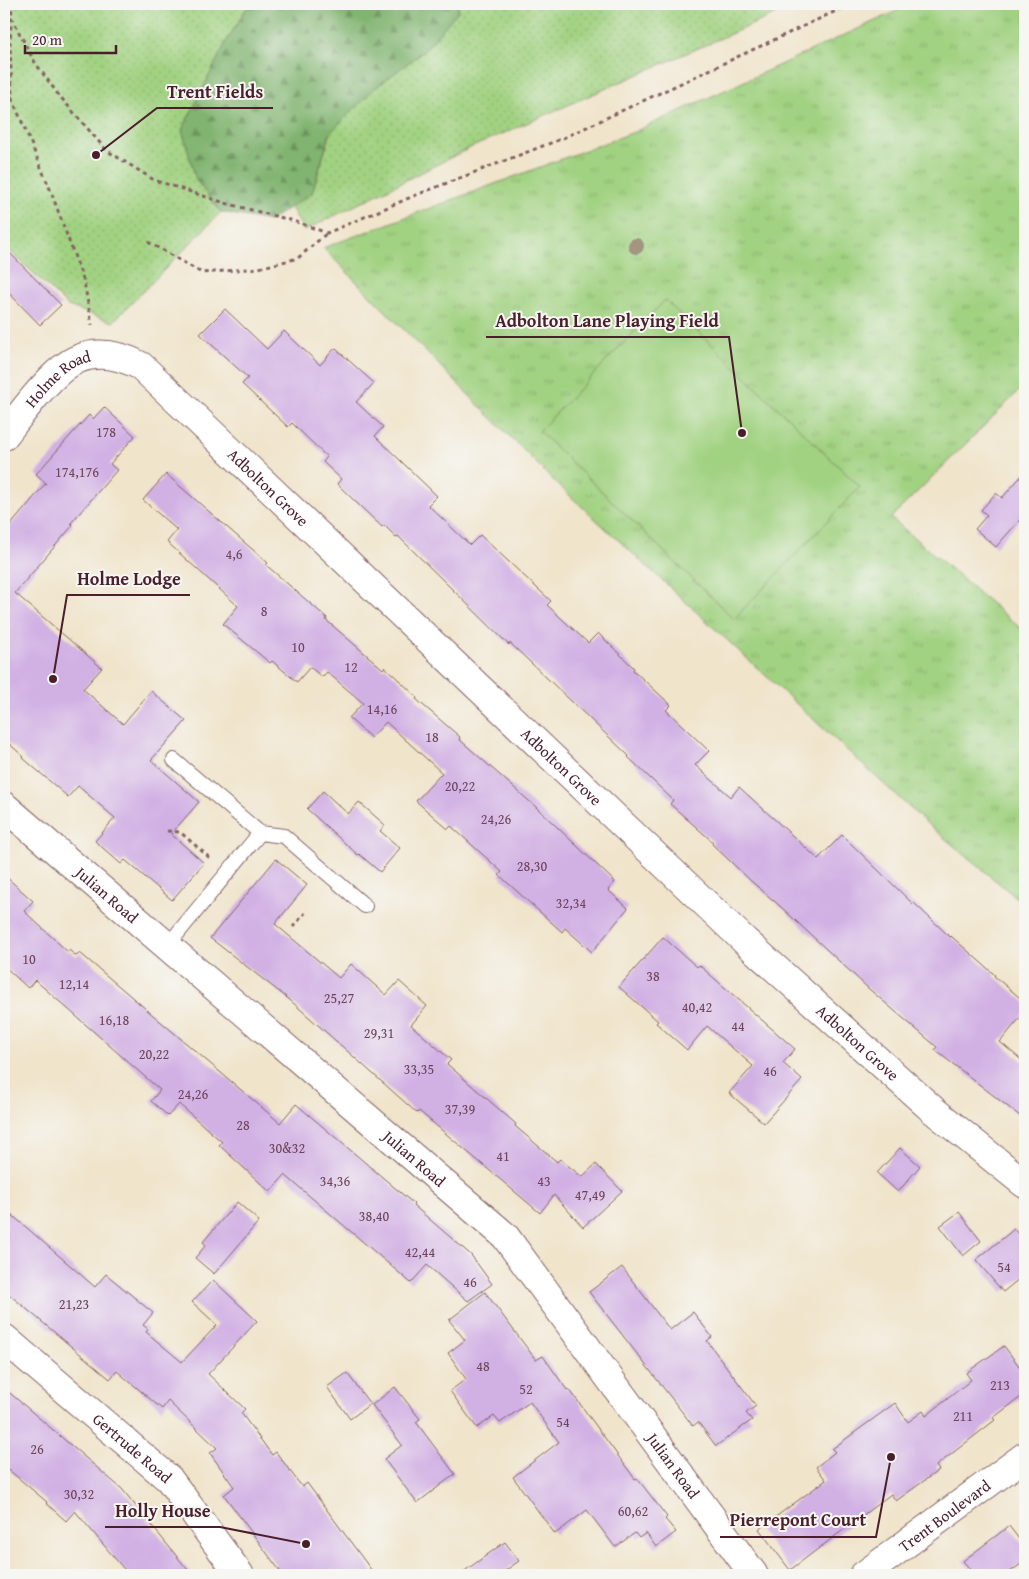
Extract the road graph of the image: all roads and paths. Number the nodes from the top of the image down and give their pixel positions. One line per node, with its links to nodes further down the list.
1 (12, 4): 3 (path)
2 (852, 4): 6 (path)
3 (11, 17): 5 (path); 6 (path)
4 (4, 90): 5 (path)
5 (12, 98): 8 (path)
6 (327, 233): 7 (path)
7 (148, 242)
8 (100, 354): 9 (street, Holme Road); 19 (street, Adbolton Grove)
9 (4, 436)
10 (174, 760): 13 (lane)
11 (4, 806): 18 (street, Julian Road)
12 (167, 831): 14 (path)
13 (260, 833): 15 (lane); 18 (lane)
14 (215, 862)
15 (365, 906)
16 (305, 913): 17 (path)
17 (293, 927)
18 (168, 945): 23 (street, Julian Road)
19 (1025, 1184)
20 (4, 1338): 22 (street, Gertrude Road)
21 (1025, 1456): 24 (street, Trent Boulevard)
22 (240, 1575)
23 (754, 1575)
24 (864, 1575)

